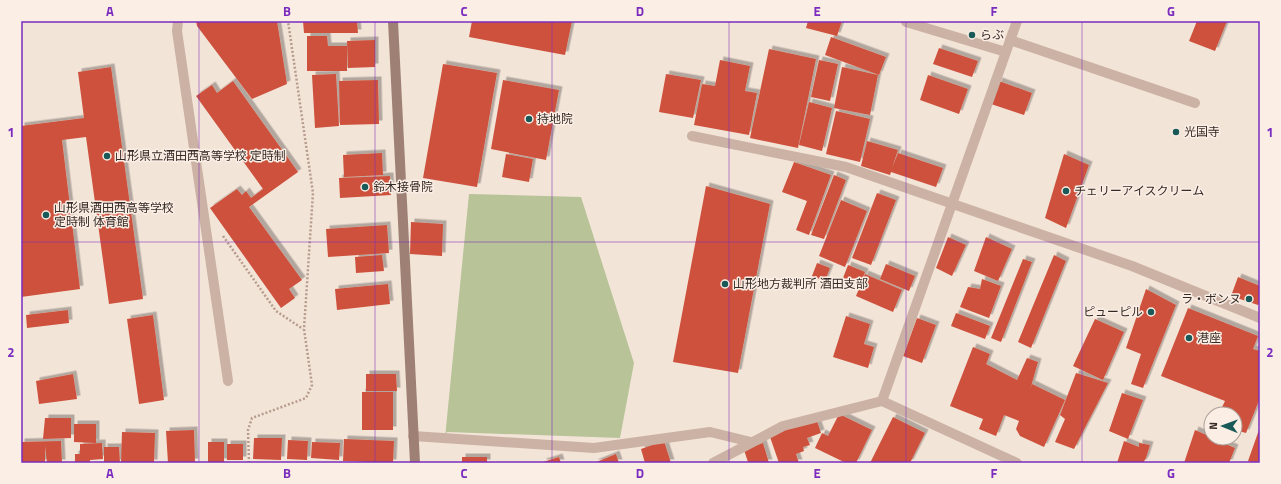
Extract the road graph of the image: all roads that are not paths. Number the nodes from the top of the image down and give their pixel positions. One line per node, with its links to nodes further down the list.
1 (178, 21): 11 (street)
2 (393, 21): 13 (street)
3 (1016, 21): 5 (street)
4 (906, 22): 6 (street)
5 (1010, 40): 6 (street); 7 (street)
6 (1006, 52): 9 (street)
7 (1195, 103)
8 (692, 136): 9 (street)
9 (952, 204): 10 (street); 12 (street)
10 (1260, 318)
11 (228, 381)
12 (882, 402): 14 (street); 17 (street)
13 (413, 436): 14 (street); 15 (street)
14 (751, 442): 16 (street)
15 (415, 463)
16 (713, 463)
17 (1017, 463)

